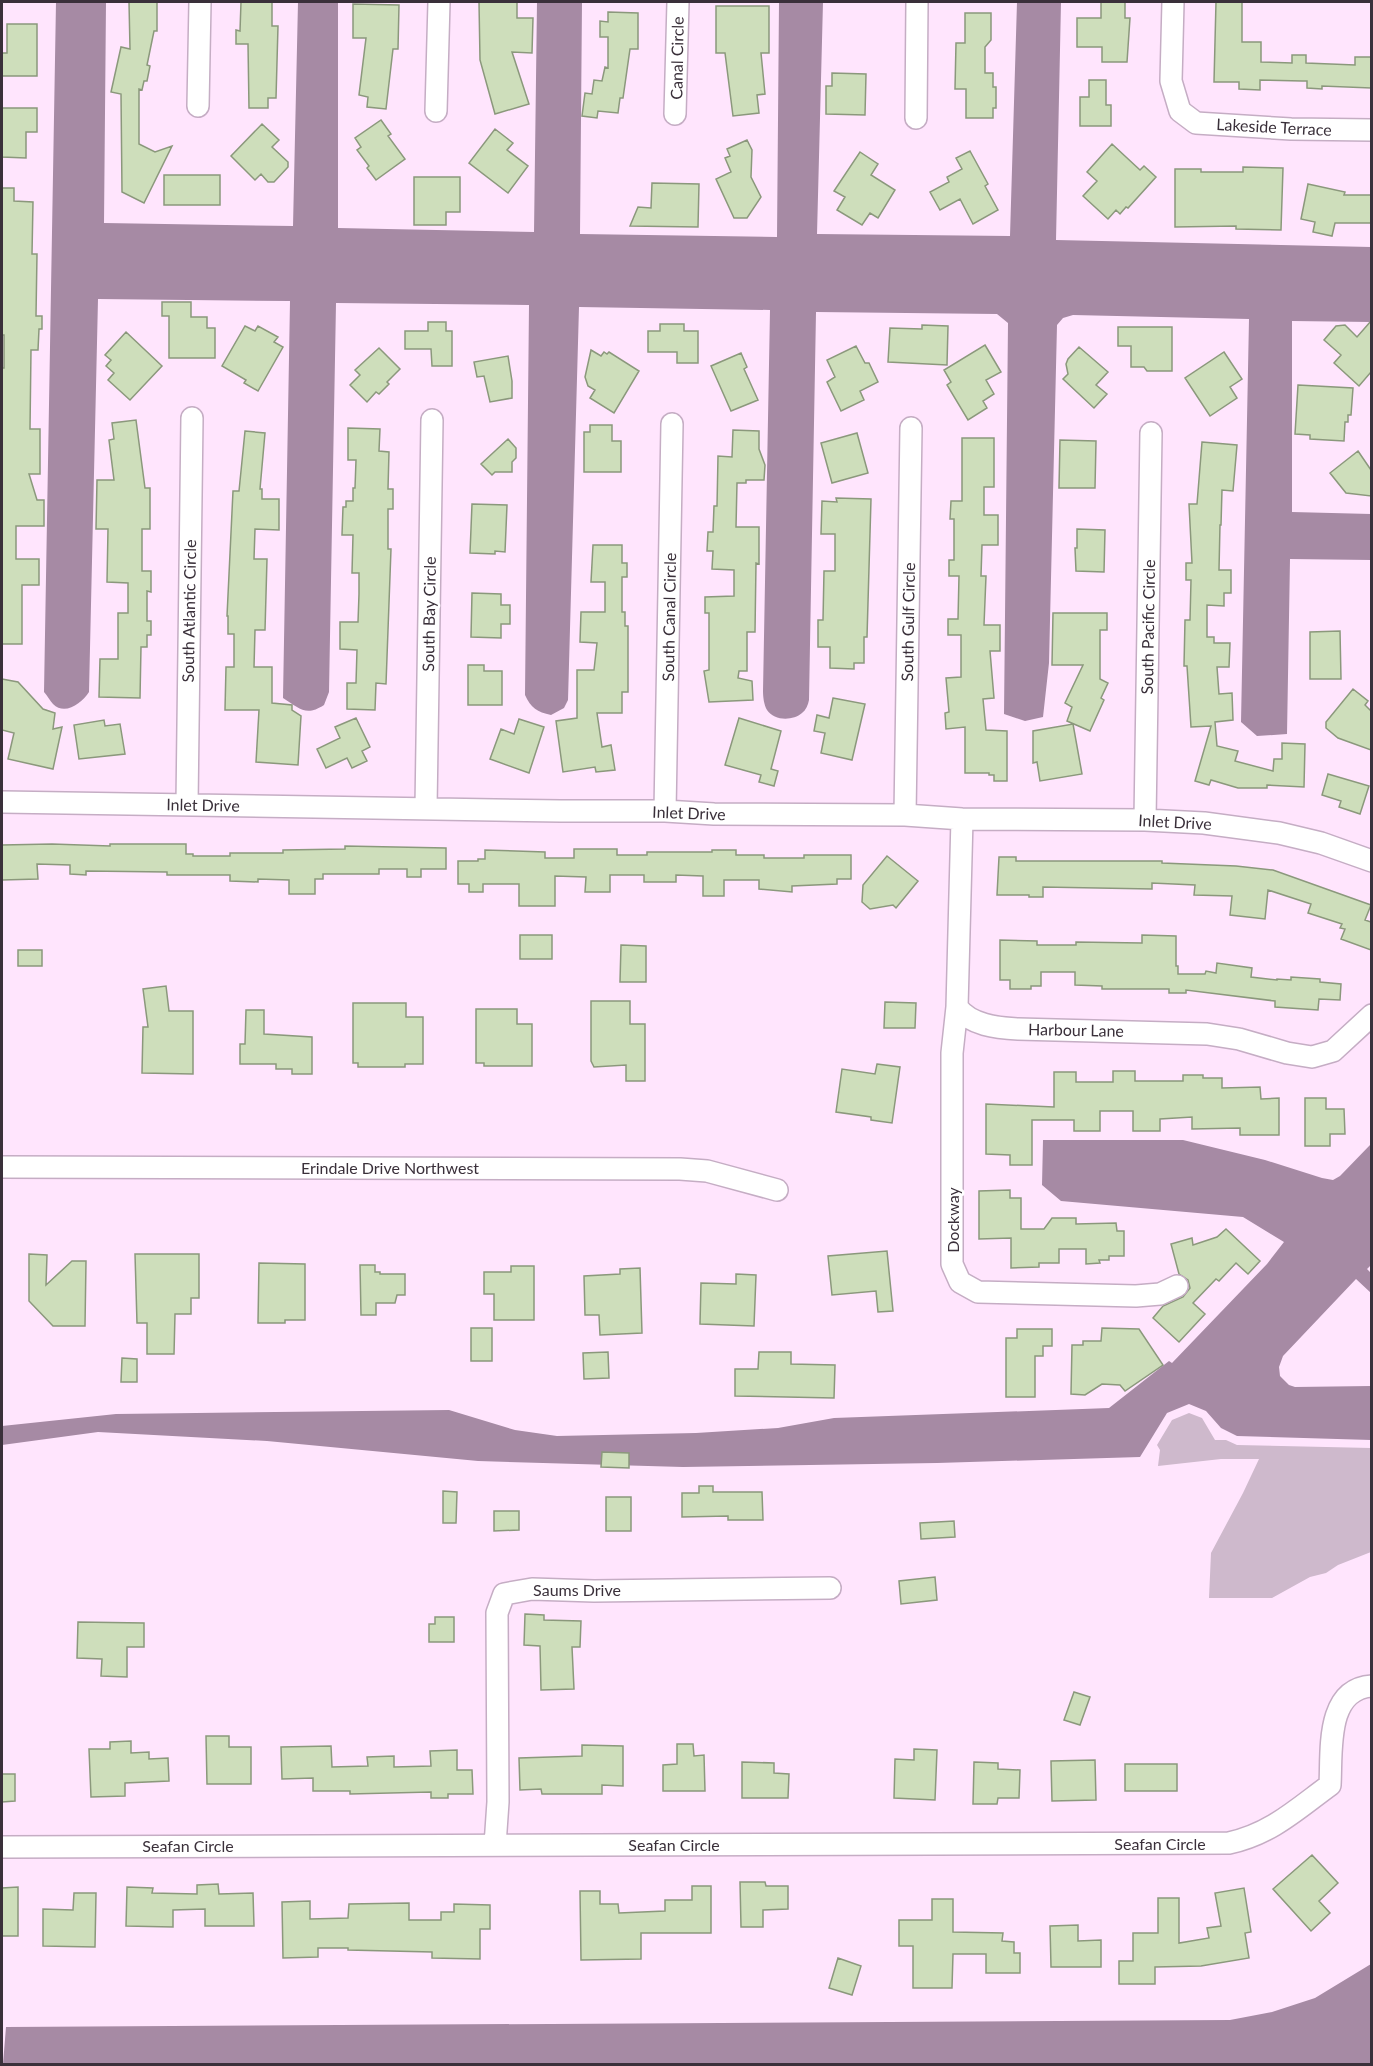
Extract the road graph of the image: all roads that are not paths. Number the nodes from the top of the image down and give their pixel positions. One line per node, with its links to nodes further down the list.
1 (200, 2): 6 (street)
2 (439, 2): 7 (street)
3 (678, 2): 8 (street, Canal Circle)
4 (917, 2): 9 (street)
5 (1173, 2): 10 (street, Lakeside Terrace)
6 (198, 106)
7 (436, 111)
8 (675, 114)
9 (916, 118)
10 (1371, 130)
11 (192, 418): 17 (street, South Atlantic Circle)
12 (432, 420): 18 (street, South Bay Circle)
13 (672, 424): 19 (street, South Canal Circle)
14 (911, 428): 20 (street, South Gulf Circle)
15 (1150, 433): 22 (street, South Pacific Circle)
16 (2, 802): 17 (street, Inlet Drive)
17 (187, 804): 18 (street, Inlet Drive)
18 (426, 808): 19 (street, Inlet Drive)
19 (665, 811): 20 (street, Inlet Drive)
20 (905, 815): 21 (street, Inlet Drive)
21 (962, 819): 22 (street, Inlet Drive); 24 (street)
22 (1145, 820): 23 (street, Inlet Drive)
23 (1371, 861)
24 (957, 1006): 25 (street, Harbour Lane); 28 (street, Dockway)
25 (1371, 1015)
26 (2, 1167): 27 (street, Erindale Drive Northwest)
27 (777, 1190)
28 (1177, 1287)
29 (830, 1588): 31 (street, Saums Drive)
30 (1371, 1686): 31 (street, Seafan Circle)
31 (495, 1845): 32 (street, Seafan Circle)
32 (2, 1847)

